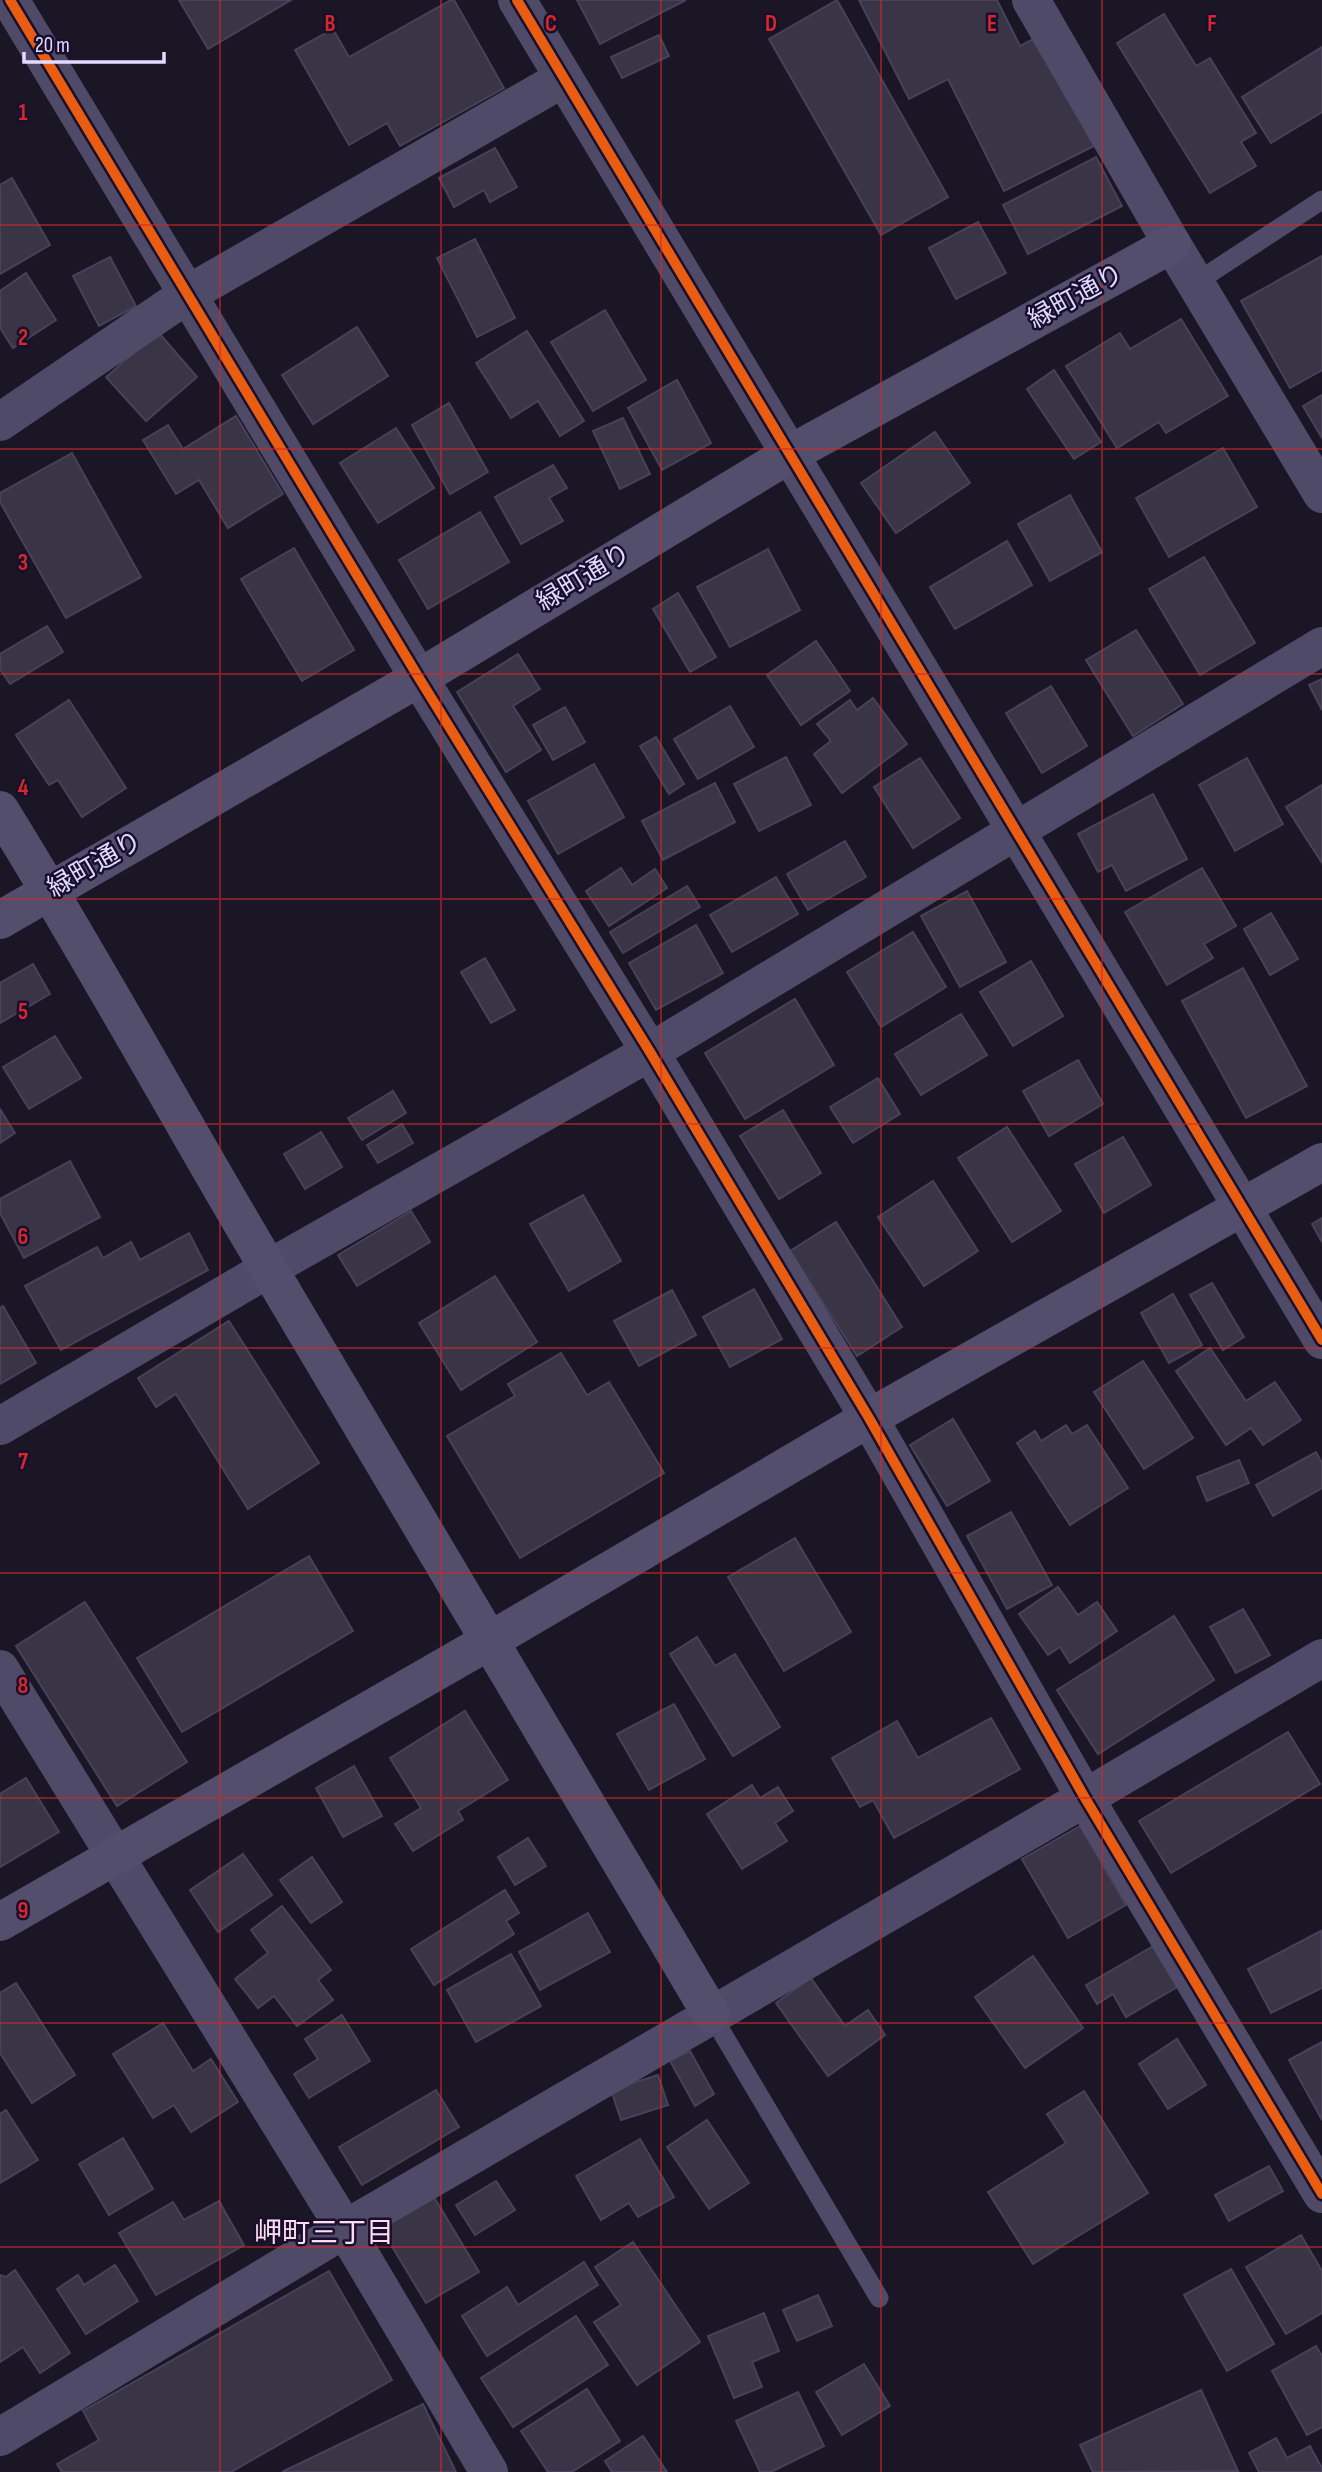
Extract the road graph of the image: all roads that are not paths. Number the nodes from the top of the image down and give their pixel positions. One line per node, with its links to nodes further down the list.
1 (10, 0): 8 (street)
2 (517, 0): 4 (street)
3 (1031, 0): 6 (street)
4 (564, 78): 8 (street); 10 (street)
5 (1322, 200): 7 (lane)
6 (1172, 244): 7 (street); 10 (street, 緑町通り)
7 (1195, 283): 11 (street)
8 (188, 294): 9 (street); 13 (street)
9 (0, 422)
10 (790, 454): 13 (street, 緑町通り); 15 (street)
11 (1322, 494)
12 (1322, 646): 15 (street)
13 (419, 677): 16 (street, 緑町通り); 18 (street)
14 (0, 810): 16 (street)
15 (1018, 831): 18 (street); 20 (street)
16 (51, 891): 17 (street, 緑町通り); 21 (street)
17 (0, 920)
18 (650, 1052): 21 (street); 23 (street)
19 (1322, 1162): 20 (street)
20 (1243, 1207): 22 (street); 23 (street)
21 (268, 1269): 24 (street); 25 (street)
22 (1322, 1340)
23 (869, 1418): 25 (street); 28 (street)
24 (0, 1426)
25 (491, 1640): 29 (street); 31 (street)
26 (1322, 1658): 28 (street)
27 (0, 1669): 29 (street)
28 (1085, 1798): 31 (street); 32 (street)
29 (115, 1855): 30 (street); 33 (street)
30 (0, 1922)
31 (711, 2014): 33 (street); 34 (lane)
32 (1322, 2194)
33 (345, 2229): 35 (street); 36 (street)
34 (879, 2298)
35 (0, 2437)
36 (489, 2472)

